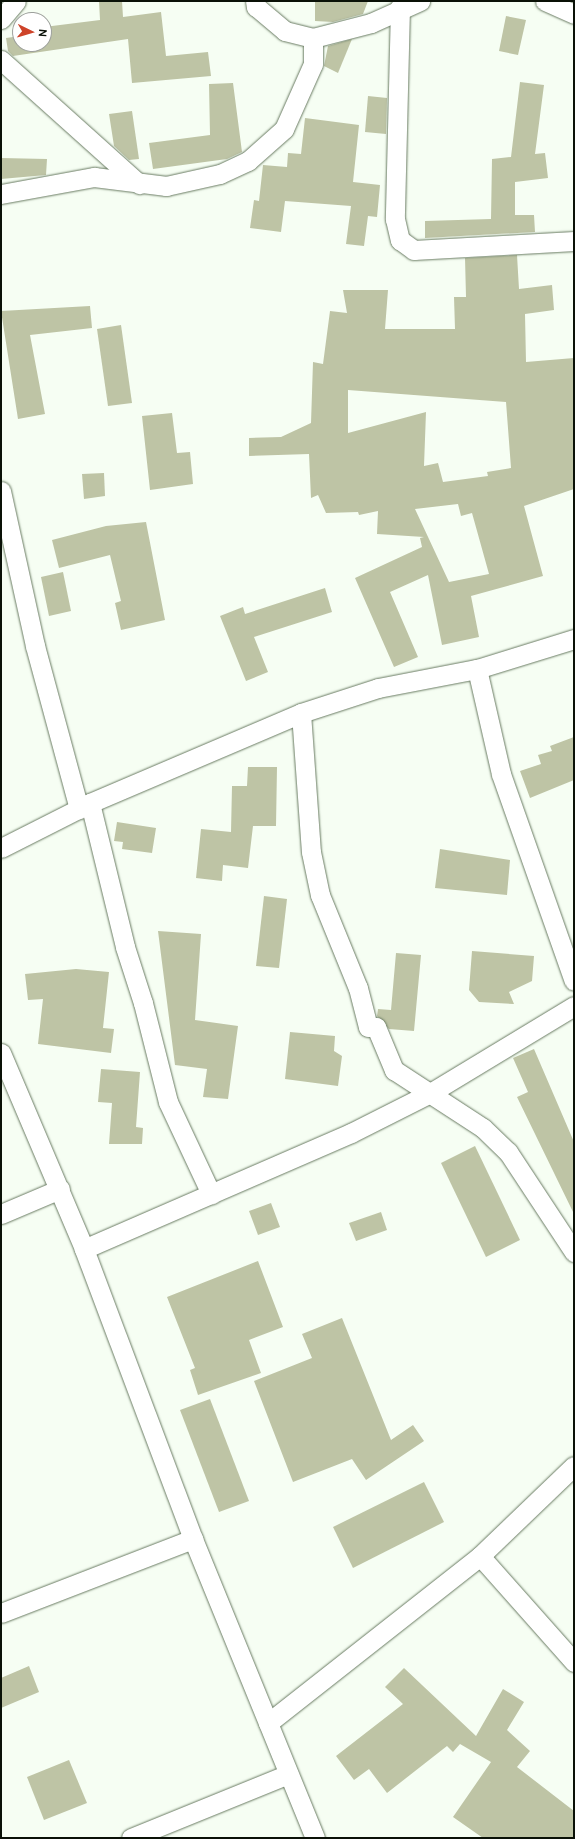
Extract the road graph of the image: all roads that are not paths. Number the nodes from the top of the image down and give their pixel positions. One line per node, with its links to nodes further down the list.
1 (16, 1): 7 (street)
2 (255, 1): 8 (street)
3 (420, 1): 5 (street)
4 (545, 1): 6 (street)
5 (400, 7): 8 (street); 12 (street)
6 (574, 14)
7 (1, 19)
8 (313, 38): 10 (street)
9 (1, 60): 10 (street)
10 (139, 184): 11 (street)
11 (1, 194)
12 (574, 241)
13 (1, 491): 17 (street)
14 (574, 639): 15 (street)
15 (477, 669): 16 (street); 19 (street)
16 (301, 713): 17 (street); 22 (street)
17 (85, 806): 18 (street); 24 (street)
18 (1, 848)
19 (574, 980)
20 (574, 1006): 22 (street)
21 (1, 1053): 23 (street)
22 (432, 1092): 24 (street); 27 (street)
23 (60, 1189): 25 (street); 26 (street)
24 (211, 1194): 26 (street)
25 (1, 1214)
26 (84, 1248): 29 (street)
27 (574, 1252)
28 (574, 1466): 30 (street)
29 (193, 1539): 31 (street); 33 (street)
30 (480, 1556): 32 (street); 33 (street)
31 (1, 1613)
32 (574, 1662)
33 (268, 1723): 34 (street)
34 (289, 1774): 35 (street); 36 (street)
35 (132, 1838)
36 (315, 1838)

